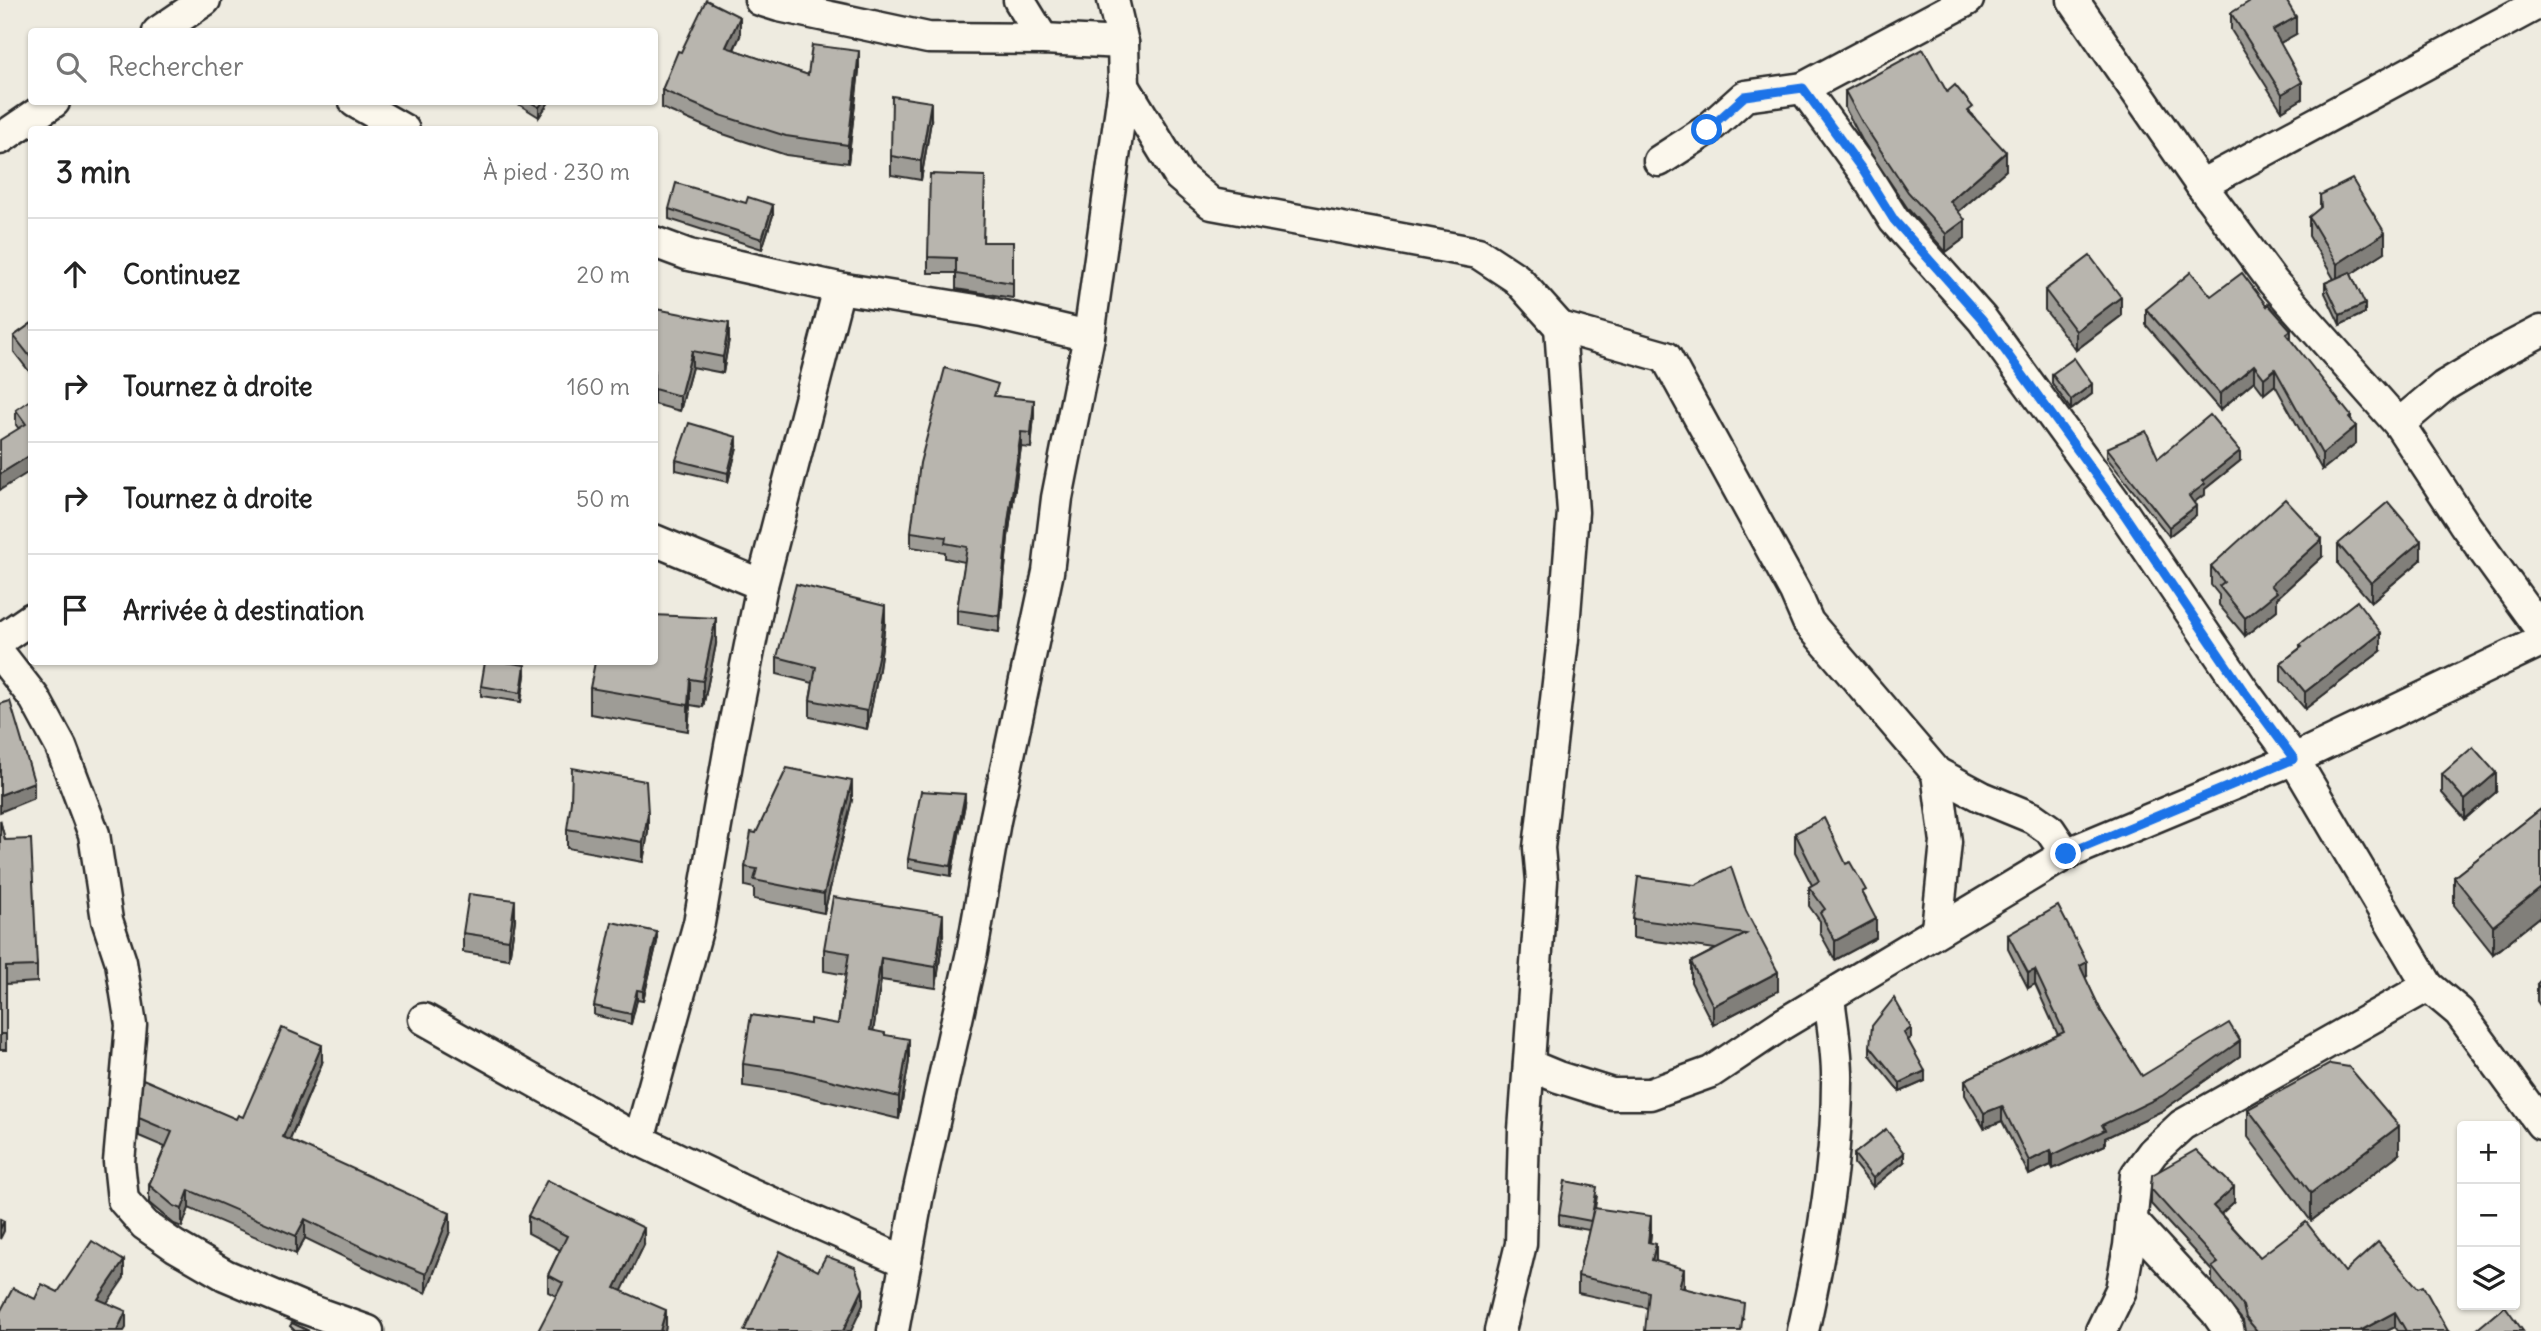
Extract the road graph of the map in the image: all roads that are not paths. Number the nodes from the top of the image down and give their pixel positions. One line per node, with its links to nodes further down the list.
1 (205, 0): 8 (street)
2 (760, 0): 9 (street)
3 (1019, 0): 9 (street)
4 (1113, 0): 10 (street)
5 (1968, 0): 12 (street)
6 (2073, 0): 18 (street)
7 (2541, 2): 18 (street)
8 (164, 28)
9 (1043, 39): 10 (street)
10 (1123, 43): 11 (street)
11 (1124, 86): 21 (street); 23 (street)
12 (1803, 88): 17 (street); 32 (street)
13 (49, 105): 16 (street)
14 (360, 105): 15 (street)
15 (397, 126)
16 (3, 131)
17 (1659, 160)
18 (2201, 185): 24 (street)
19 (658, 243): 20 (street)
20 (839, 288): 23 (street); 26 (street)
21 (1560, 327): 33 (street); 39 (street)
22 (2541, 331): 24 (street)
23 (1089, 336): 43 (street)
24 (2399, 424): 28 (street)
25 (658, 542): 26 (street)
26 (762, 585): 41 (street)
27 (28, 621): 29 (street)
28 (2541, 630)
29 (0, 640)
30 (2541, 641): 32 (street)
31 (0, 654): 44 (street)
32 (2294, 759): 34 (street); 36 (street)
33 (1937, 774): 34 (street); 35 (street)
34 (2066, 854): 35 (street)
35 (1937, 929): 37 (street)
36 (2428, 986): 40 (street); 42 (street)
37 (1829, 997): 39 (street); 47 (street)
38 (424, 1019): 41 (street)
39 (1529, 1065): 46 (street)
40 (2541, 1124)
41 (639, 1140): 43 (street)
42 (2131, 1220): 48 (street); 49 (street)
43 (906, 1262): 45 (street)
44 (368, 1331)
45 (892, 1331)
46 (1500, 1331)
47 (1803, 1331)
48 (2101, 1331)
49 (2229, 1331)

